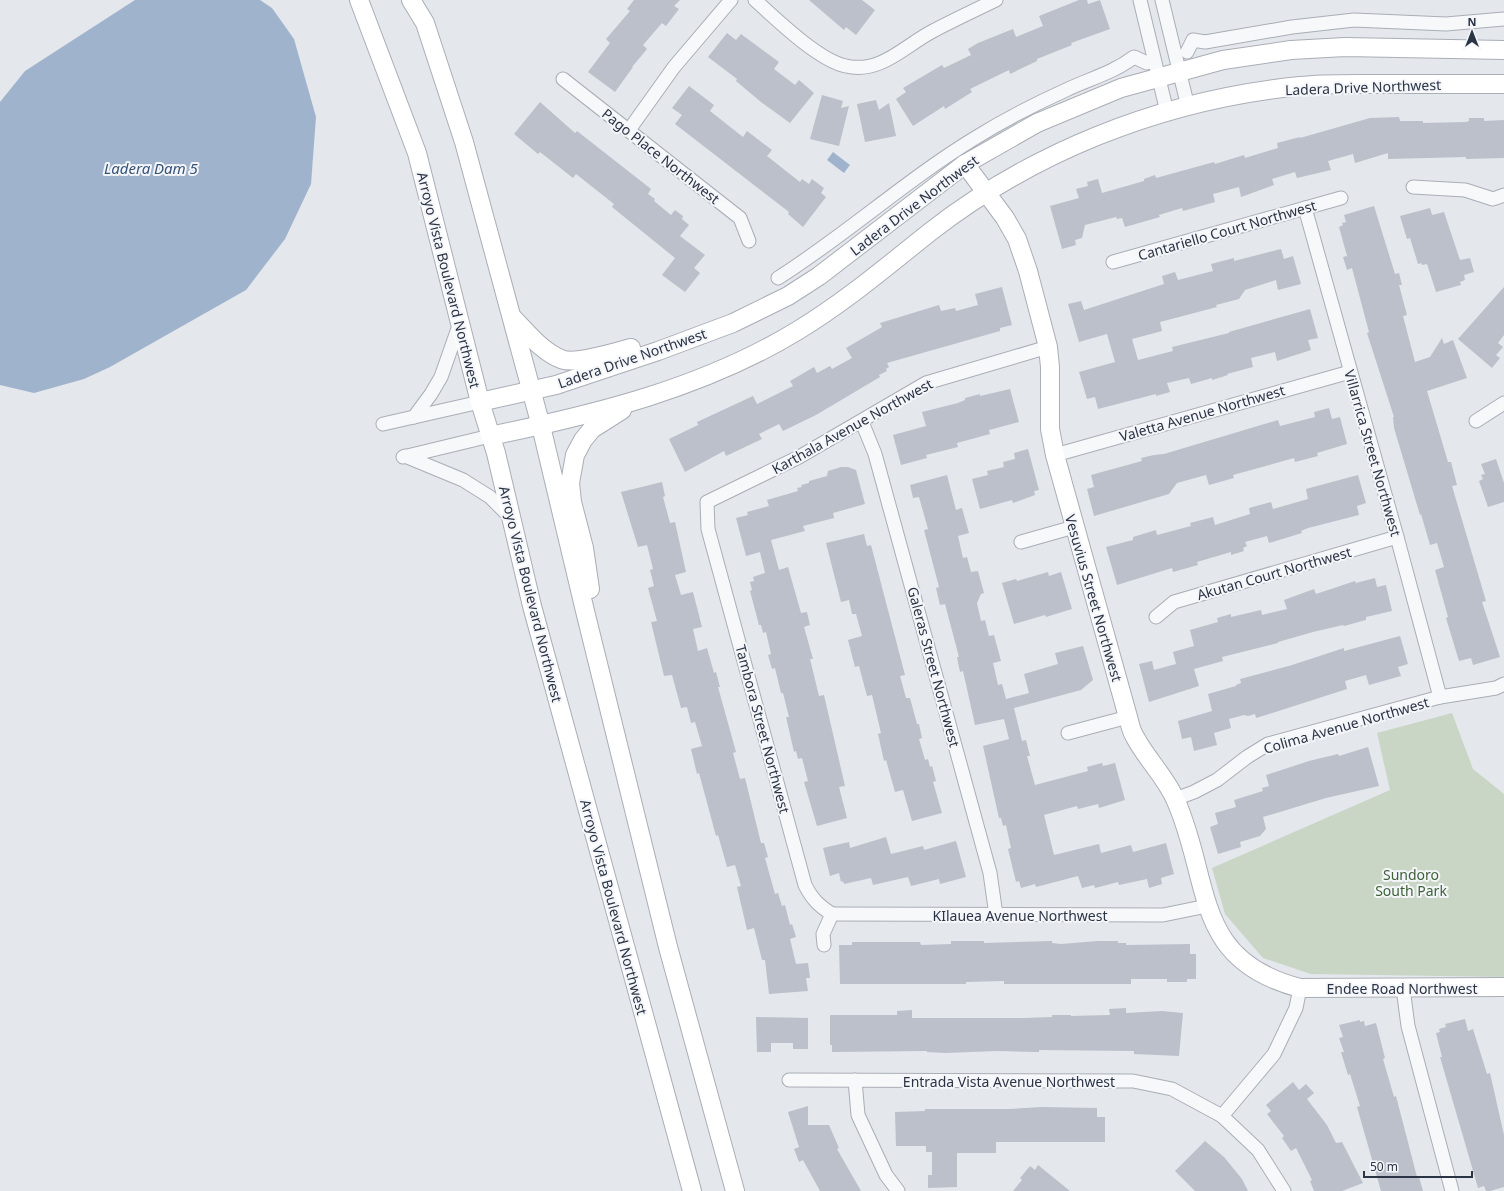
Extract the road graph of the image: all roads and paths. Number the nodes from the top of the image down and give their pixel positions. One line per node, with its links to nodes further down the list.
1 (359, 0): 29 (main road, Arroyo Vista Boulevard Northwest)
2 (411, 0): 28 (main road)
3 (731, 0): 18 (street)
4 (755, 0): 5 (street)
5 (996, 0)
6 (1140, 0): 13 (street)
7 (1162, 0): 12 (street)
8 (1504, 19): 10 (street)
9 (1504, 50): 12 (main road, Ladera Drive Northwest)
10 (1187, 52)
11 (1146, 63): 27 (street)
12 (1180, 72): 13 (main road, Ladera Drive Northwest); 16 (street)
13 (1160, 78): 17 (street); 19 (main road, Ladera Drive Northwest)
14 (563, 79): 18 (street, Pago Place Northwest)
15 (1504, 84): 16 (main road, Ladera Drive Northwest)
16 (1188, 107): 17 (main road, Ladera Drive Northwest)
17 (1167, 112): 21 (main road, Ladera Drive Northwest)
18 (629, 130): 25 (street, Pago Place Northwest)
19 (965, 164): 21 (main road, Vesuvius Street Northwest); 30 (main road, Ladera Drive Northwest)
20 (1413, 187): 22 (street)
21 (988, 192): 31 (main road, Vesuvius Street Northwest); 34 (main road, Ladera Drive Northwest)
22 (1504, 195)
23 (1341, 198): 24 (street, Cantariello Court Northwest)
24 (1304, 208): 26 (street, Cantariello Court Northwest); 32 (street, Villarrica Street Northwest)
25 (749, 241)
26 (1113, 262)
27 (778, 278)
28 (510, 315): 30 (main road); 33 (main road)
29 (460, 323): 35 (main road, Arroyo Vista Boulevard Northwest); 37 (street)
30 (683, 342): 33 (main road, Ladera Drive Northwest)
31 (1048, 347): 39 (street, Karthala Avenue Northwest); 43 (main road, Vesuvius Street Northwest)
32 (1350, 372): 43 (street, Valetta Avenue Northwest); 47 (street, Villarrica Street Northwest)
33 (530, 390): 35 (main road, Ladera Drive Northwest); 41 (main road)
34 (637, 401): 41 (main road, Ladera Drive Northwest); 49 (main road)
35 (480, 402): 37 (street); 42 (main road, Arroyo Vista Boulevard Northwest)
36 (1504, 403): 38 (street)
37 (414, 417): 40 (street)
38 (1476, 421)
39 (862, 422): 44 (street, Karthala Avenue Northwest); 58 (street, Galeras Street Northwest)
40 (383, 424)
41 (541, 426): 42 (main road, Ladera Drive Northwest); 49 (main road)
42 (490, 436): 45 (main road, Arroyo Vista Boulevard Northwest); 45 (street)
43 (1055, 455): 46 (main road, Vesuvius Street Northwest)
44 (707, 502): 57 (street, Tambora Street Northwest)
45 (512, 519): 66 (main road, Arroyo Vista Boulevard Northwest)
46 (1074, 527): 48 (street); 53 (main road, Vesuvius Street Northwest)
47 (1397, 537): 50 (street, Akutan Court Northwest); 52 (street, Villarrica Street Northwest)
48 (1022, 542)
49 (584, 611): 67 (main road)
50 (1156, 617)
51 (1504, 684): 52 (street, Colima Avenue Northwest)
52 (1440, 697): 55 (street, Colima Avenue Northwest)
53 (1128, 717): 54 (street); 55 (main road, Vesuvius Street Northwest)
54 (1068, 733)
55 (1175, 799): 56 (main road, Vesuvius Street Northwest)
56 (1208, 906): 58 (street, KIlauea Avenue Northwest); 61 (main road, Vesuvius Street Northwest)
57 (832, 914): 58 (street, KIlauea Avenue Northwest); 59 (street)
58 (996, 915)
59 (824, 945)
60 (1504, 987): 62 (main road, Endee Road Northwest)
61 (1300, 988): 62 (main road, Endee Road Northwest); 65 (street)
62 (1403, 988): 70 (street)
63 (789, 1080): 64 (street, Entrada Vista Avenue Northwest)
64 (855, 1080): 65 (street, Entrada Vista Avenue Northwest); 68 (street)
65 (1222, 1116): 69 (street, Entrada Vista Avenue Northwest)
66 (692, 1191)
67 (735, 1191)
68 (898, 1191)
69 (1284, 1191)
70 (1452, 1191)

